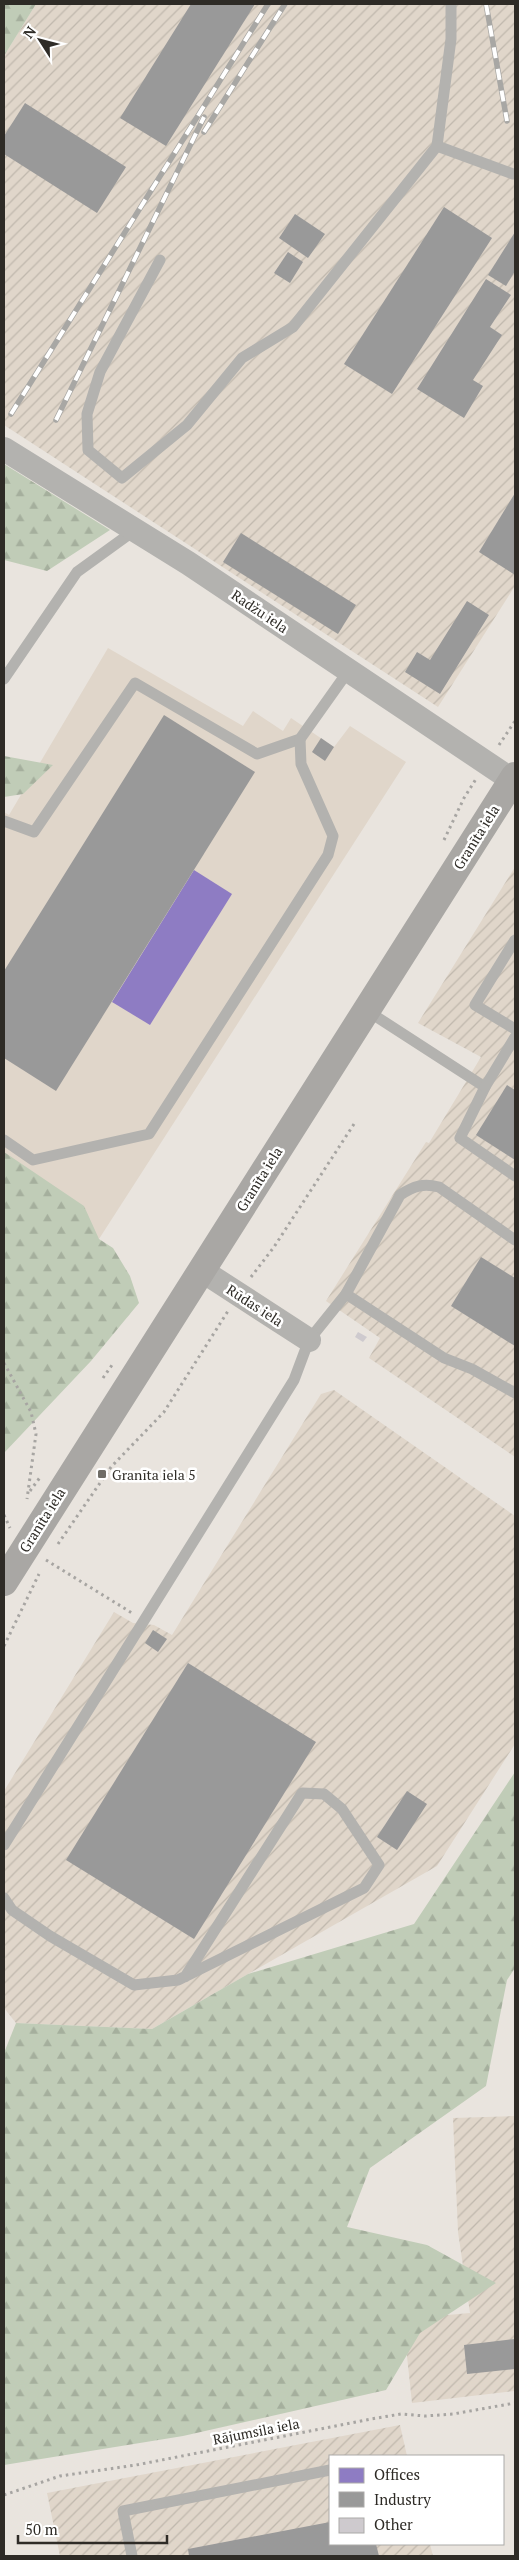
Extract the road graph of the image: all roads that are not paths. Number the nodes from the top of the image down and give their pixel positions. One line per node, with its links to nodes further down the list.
1 (451, 4): 2 (lane)
2 (437, 146): 3 (lane); 4 (lane)
3 (514, 173)
4 (160, 260)
5 (4, 449): 6 (street, Radžu iela)
6 (135, 530): 7 (street, Radžu iela); 8 (lane)
7 (349, 670): 9 (lane); 10 (street, Radžu iela)
8 (4, 679)
9 (300, 739): 11 (lane); 17 (lane)
10 (514, 778): 13 (main road, Granīta iela)
11 (4, 821)
12 (515, 940): 14 (lane)
13 (366, 1010): 16 (lane); 20 (main road, Granīta iela)
14 (515, 1029)
15 (515, 1037): 16 (lane)
16 (485, 1087): 18 (lane)
17 (4, 1140)
18 (515, 1176)
19 (515, 1240): 21 (lane)
20 (201, 1270): 22 (street, Rūdas iela); 24 (main road, Granīta iela)
21 (346, 1294): 22 (lane); 23 (lane)
22 (309, 1340): 25 (lane)
23 (515, 1393)
24 (4, 1582)
25 (4, 1845)
26 (4, 1898): 27 (lane)
27 (185, 1976): 27 (lane)
28 (329, 2470): 29 (lane)
29 (132, 2556)

